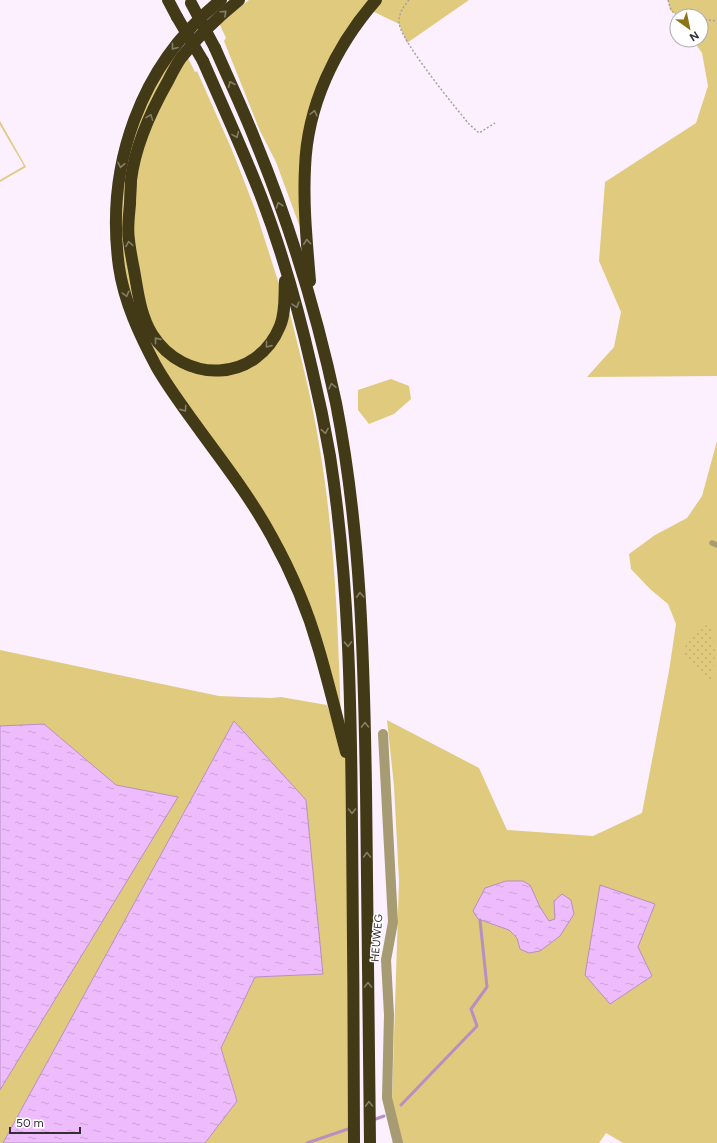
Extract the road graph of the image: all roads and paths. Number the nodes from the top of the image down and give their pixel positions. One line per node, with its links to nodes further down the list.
1 (168, 0): 8 (highway, one-way to 8, bridge)
2 (221, 0): 11 (highway, one-way to 11)
3 (239, 0): 8 (highway, one-way to 3)
4 (376, 0): 9 (highway, one-way to 4)
5 (409, 0): 7 (path)
6 (190, 1): 9 (highway, one-way to 6, bridge)
7 (495, 123)
8 (285, 268): 11 (highway, one-way to 11)
9 (312, 308): 13 (highway, one-way to 9)
10 (383, 734): 14 (street, HEUWEG)
11 (351, 772): 12 (highway, one-way to 12)
12 (354, 1143)
13 (370, 1143)
14 (398, 1143)

